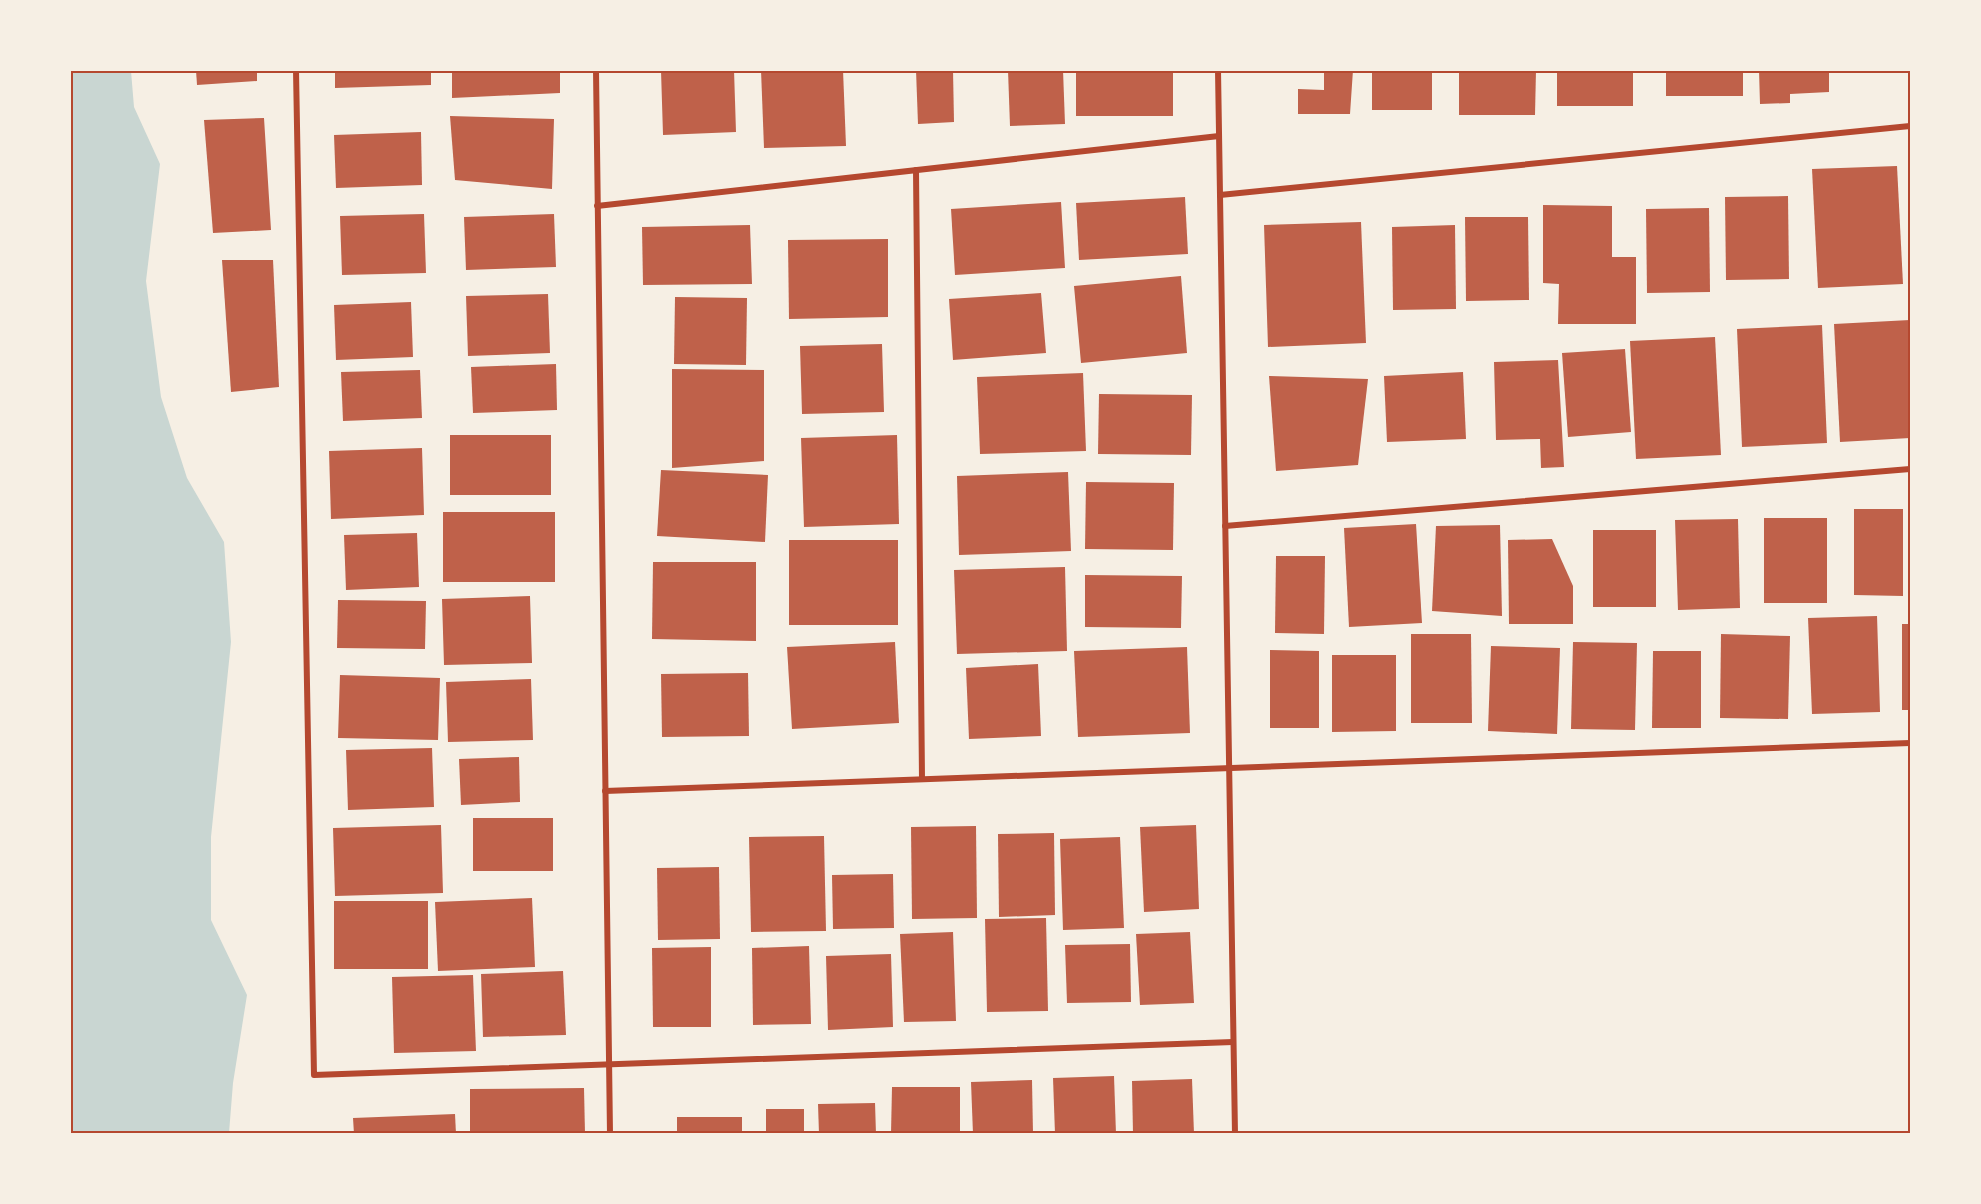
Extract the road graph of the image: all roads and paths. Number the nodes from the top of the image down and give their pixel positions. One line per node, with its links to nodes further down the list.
1 (296, 70): 16 (street)
2 (596, 70): 8 (street)
3 (1218, 70): 5 (street)
4 (1911, 126): 7 (street)
5 (1219, 136): 6 (street); 7 (street)
6 (916, 170): 8 (street); 13 (street)
7 (1220, 195): 10 (street)
8 (597, 206): 14 (street)
9 (1911, 468): 10 (street)
10 (1225, 526): 12 (street)
11 (1911, 743): 12 (street)
12 (1228, 768): 13 (street); 15 (street)
13 (922, 779): 14 (street)
14 (605, 791): 16 (street)
15 (1233, 1042): 16 (street); 18 (street)
16 (609, 1064): 17 (street)
17 (610, 1134)
18 (1234, 1134)

